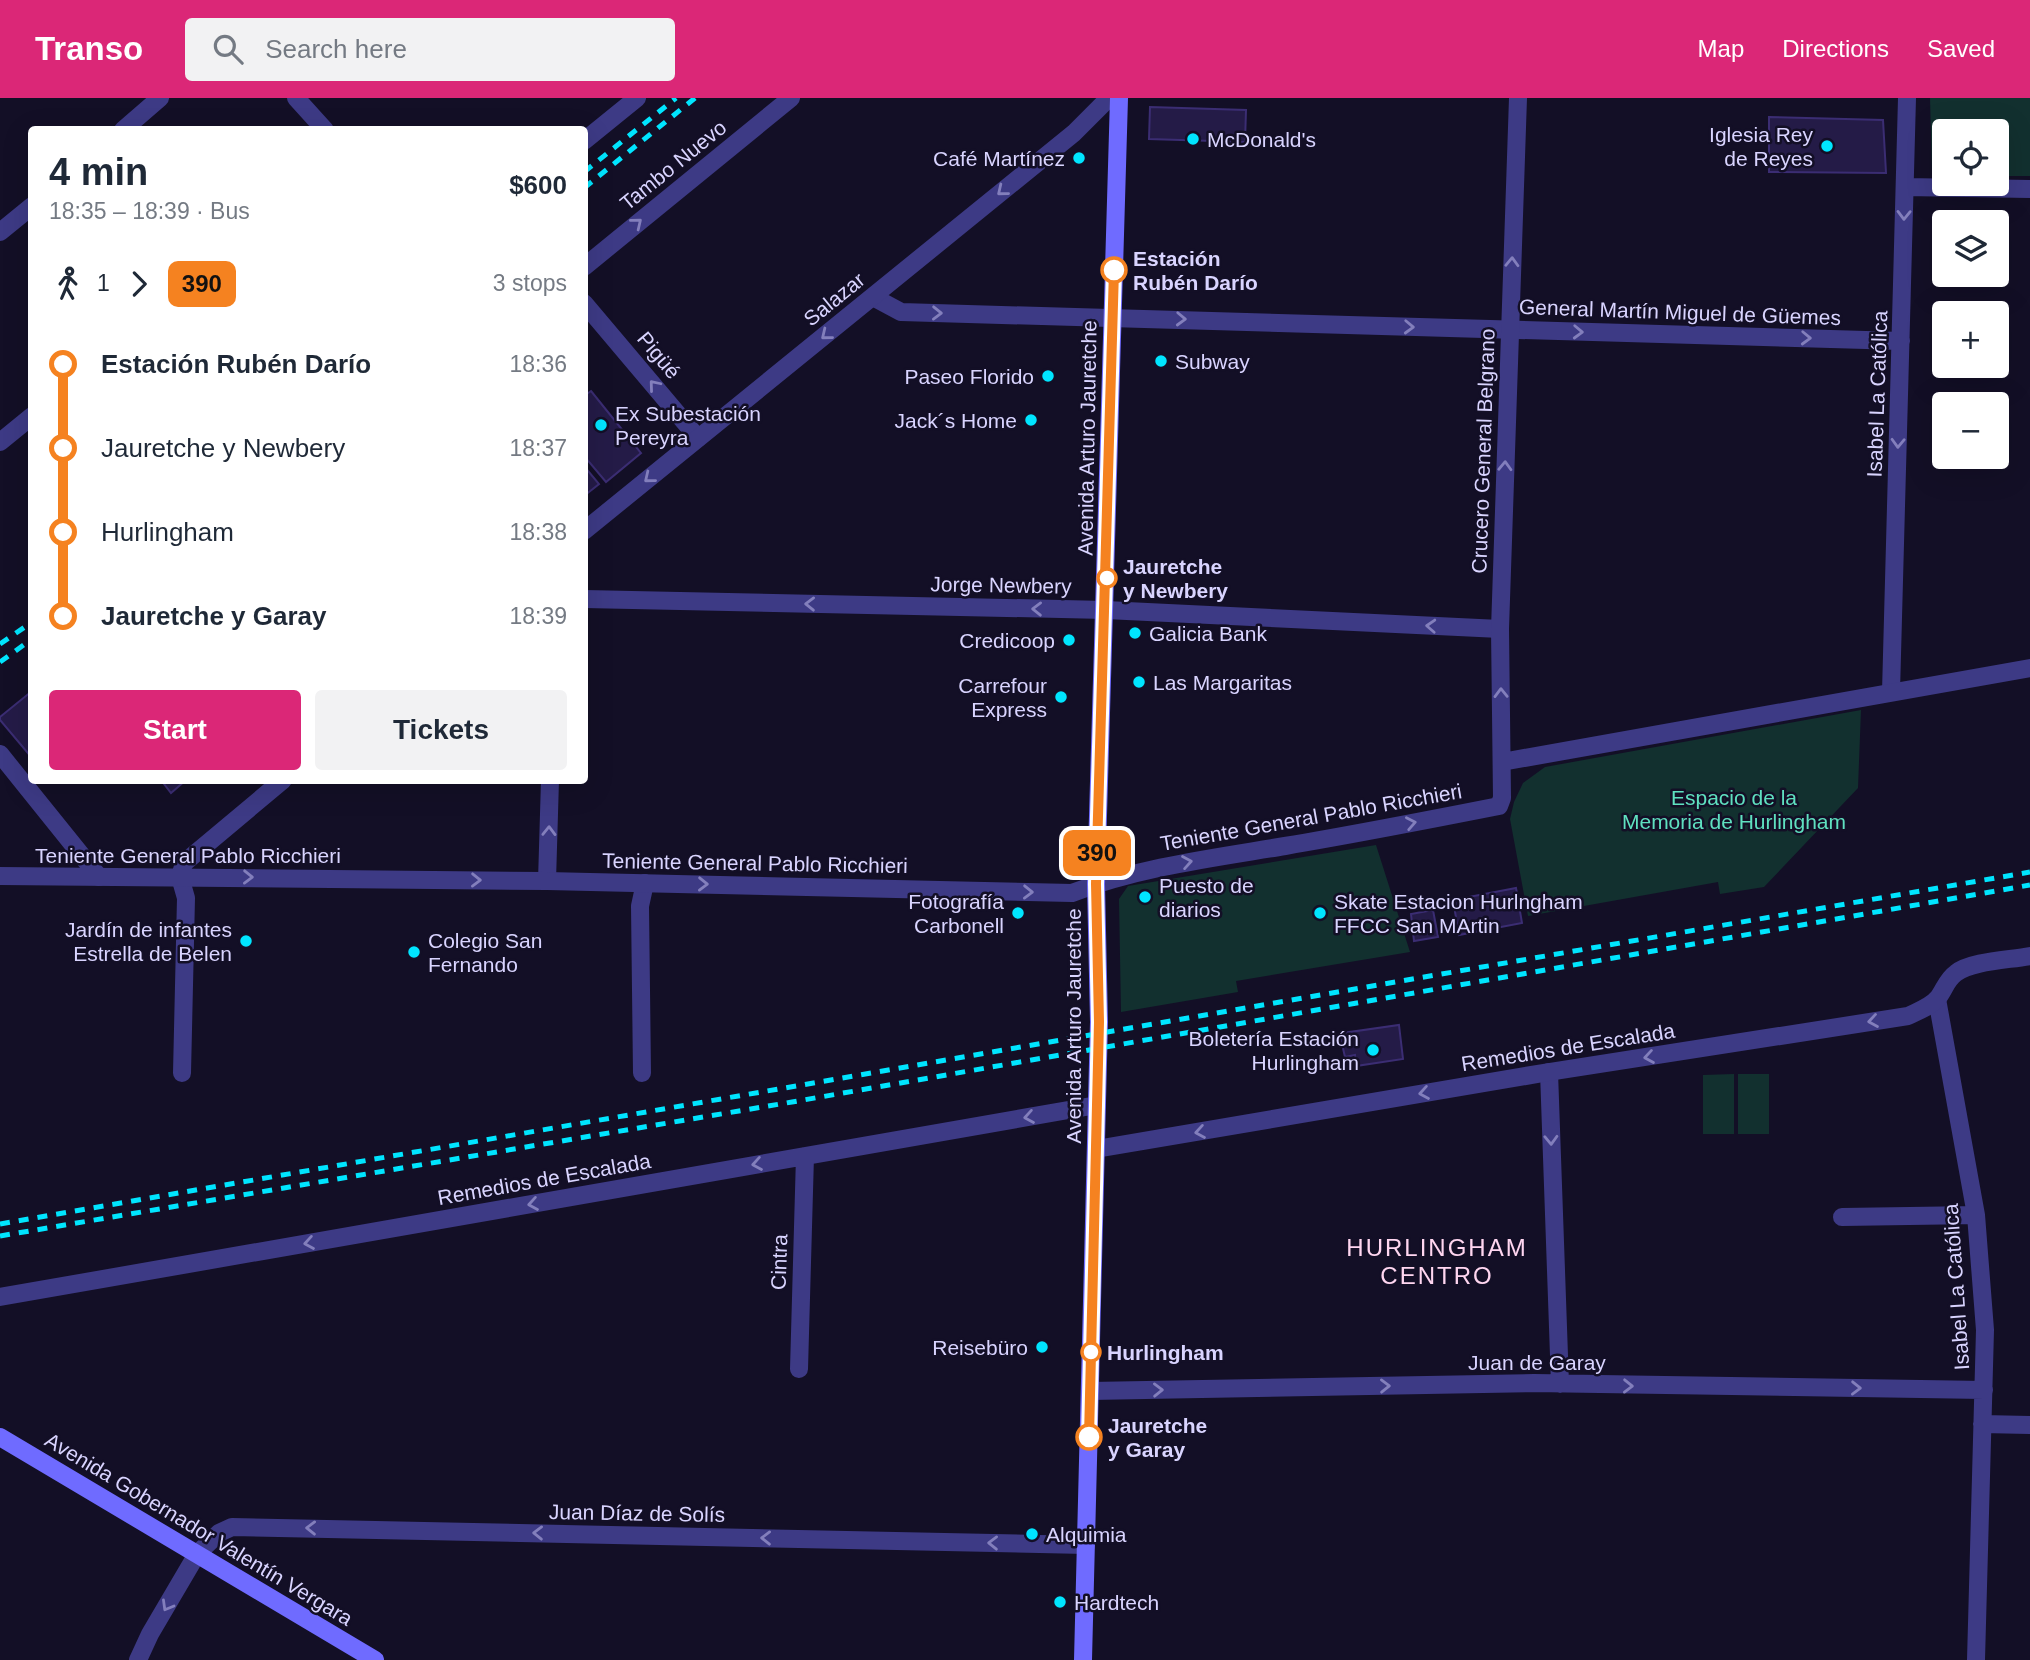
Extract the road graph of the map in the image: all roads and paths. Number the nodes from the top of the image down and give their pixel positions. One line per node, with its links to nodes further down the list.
1 (160, 98): 9 (street)
2 (296, 98): 10 (street)
3 (637, 98): 11 (street)
4 (791, 98): 16 (street, Tambo Nuevo, one-way to 4)
5 (1109, 98): 17 (street, Salazar, one-way to 17)
6 (1119, 98): 19 (main road, Avenida Arturo Jauretche)
7 (1518, 98): 20 (street, Crucero General Belgrano, one-way to 7)
8 (1907, 98): 12 (street, Isabel La Católica)
9 (128, 126)
10 (321, 126)
11 (588, 138)
12 (1905, 187): 13 (street); 21 (street, Isabel La Católica, one-way to 21)
13 (2030, 189)
14 (28, 209): 15 (street)
15 (0, 232)
16 (588, 264)
17 (873, 297): 19 (street, General Martín Miguel de Güemes, one-way to 19); 23 (street, Salazar, one-way to 23)
18 (588, 308): 23 (street, Pigüé, one-way to 18)
19 (1113, 317): 20 (street, General Martín Miguel de Güemes, one-way to 20); 27 (main road, Avenida Arturo Jauretche)
20 (1510, 330): 21 (street, General Martín Miguel de Güemes, one-way to 21); 28 (street, Crucero General Belgrano, one-way to 20)
21 (1901, 341): 30 (street, Isabel La Católica, one-way to 30)
22 (28, 419): 24 (street)
23 (698, 438): 25 (street, Salazar, one-way to 25)
24 (0, 442)
25 (588, 528)
26 (588, 599): 27 (street, Jorge Newbery, one-way to 26)
27 (1106, 610): 28 (street, Jorge Newbery, one-way to 27); 41 (main road, Avenida Arturo Jauretche)
28 (1500, 629): 32 (street, Crucero General Belgrano, one-way to 28)
29 (2030, 668): 30 (street)
30 (1891, 692): 32 (street)
31 (0, 754): 37 (street)
32 (1502, 762): 35 (street, Crucero General Belgrano)
33 (278, 784): 38 (street)
34 (550, 784): 39 (street, one-way to 34)
35 (1499, 806): 41 (street, Teniente General Pablo Ricchieri, one-way to 35)
36 (0, 876): 37 (street, Teniente General Pablo Ricchieri)
37 (99, 877): 38 (street, Teniente General Pablo Ricchieri)
38 (180, 877): 39 (street, Teniente General Pablo Ricchieri, one-way to 39); 45 (street)
39 (547, 881): 40 (street, Teniente General Pablo Ricchieri)
40 (645, 883): 41 (street, Teniente General Pablo Ricchieri, one-way to 41); 46 (street)
41 (1096, 884): 47 (main road, Avenida Arturo Jauretche)
42 (2030, 956): 43 (street, Remedios de Escalada)
43 (1937, 999): 44 (street, Remedios de Escalada, one-way to 44); 50 (street, Isabel La Católica)
44 (1549, 1072): 48 (street, Remedios de Escalada, one-way to 48); 54 (street, one-way to 54)
45 (182, 1073)
46 (642, 1073)
47 (1097, 1105): 48 (main road, Avenida Arturo Jauretche); 49 (street, Remedios de Escalada, one-way to 49)
48 (1096, 1149): 56 (main road, Avenida Arturo Jauretche)
49 (805, 1156): 52 (street, Remedios de Escalada, one-way to 52); 53 (street, Cintra)
50 (1976, 1215): 51 (street); 55 (street, Isabel La Católica)
51 (1842, 1217)
52 (0, 1297)
53 (799, 1369)
54 (1560, 1384): 55 (street, Juan de Garay, one-way to 55); 56 (street, Juan de Garay, one-way to 54)
55 (1984, 1390): 57 (street, Isabel La Católica)
56 (1090, 1391): 60 (main road, Avenida Arturo Jauretche)
57 (1982, 1424): 58 (street); 65 (street, Isabel La Católica)
58 (2030, 1425)
59 (0, 1437): 61 (main road, Avenida Gobernador Valentín Vergara)
60 (1086, 1545): 61 (street, Juan Díaz de Solís, one-way to 61); 64 (main road, Avenida Arturo Jauretche)
61 (197, 1554): 62 (street, Juan Díaz de Solís, one-way to 62); 63 (main road, Avenida Gobernador Valentín Vergara)
62 (138, 1660)
63 (376, 1660)
64 (1083, 1660)
65 (1976, 1660)

